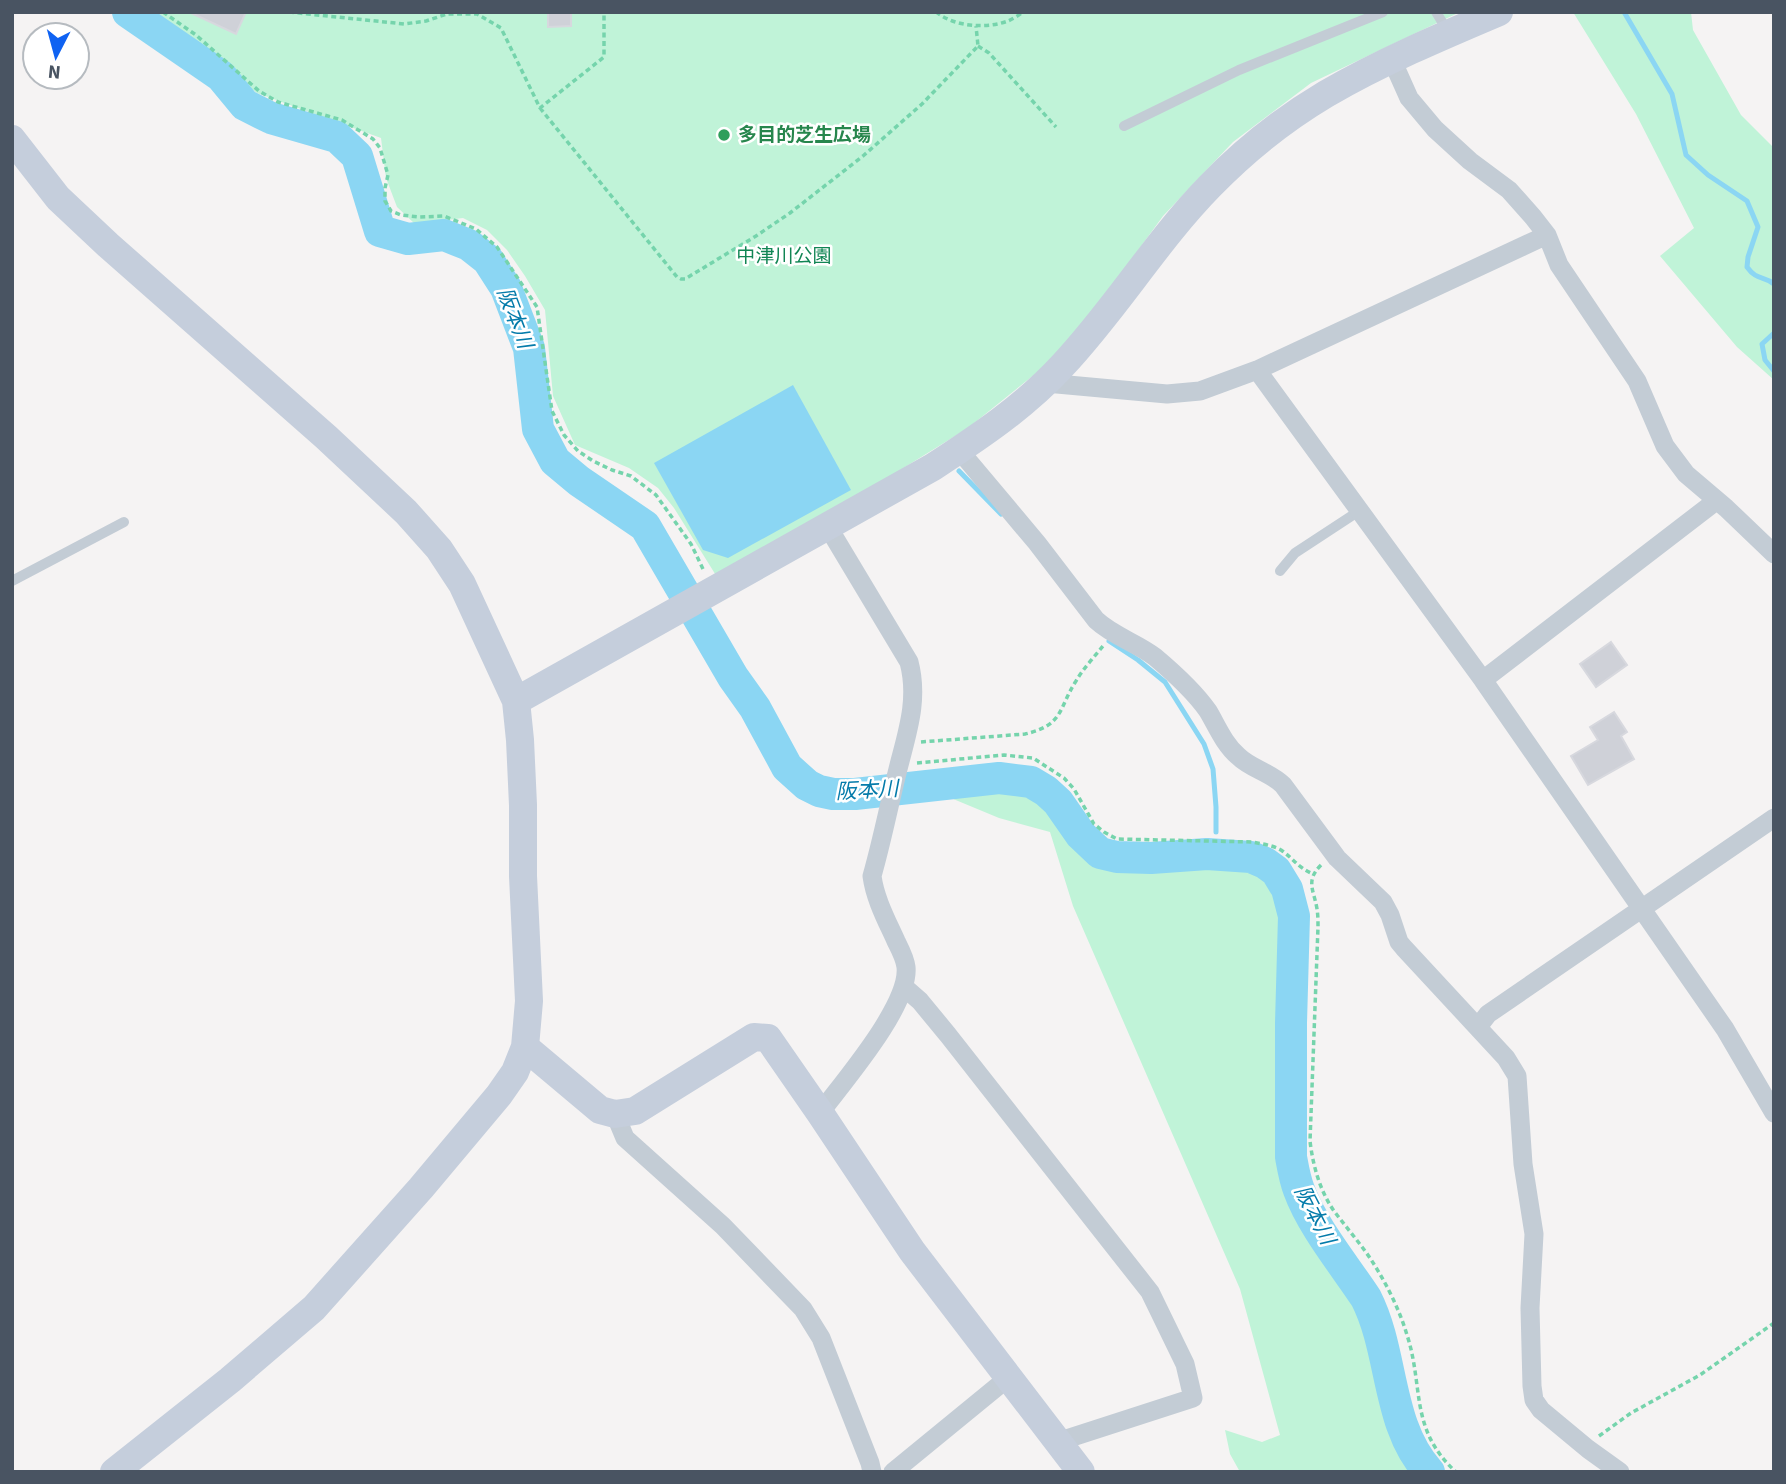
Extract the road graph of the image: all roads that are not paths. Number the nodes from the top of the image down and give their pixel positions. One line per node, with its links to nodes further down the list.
1 (1384, 12): 5 (lane)
2 (1499, 12): 3 (street)
3 (1443, 23): 4 (street)
4 (1392, 60): 7 (street); 9 (street)
5 (1124, 126)
6 (12, 139): 19 (street)
7 (1547, 235): 8 (street); 11 (street)
8 (1257, 370): 9 (street); 12 (street)
9 (1046, 383): 10 (street)
10 (958, 450): 14 (street); 23 (street)
11 (1716, 501): 15 (street); 18 (street)
12 (1359, 511): 16 (lane); 18 (street)
13 (124, 522): 17 (lane)
14 (828, 527): 19 (street); 22 (street)
15 (1774, 554)
16 (1280, 571)
17 (12, 581)
18 (1483, 680): 21 (street)
19 (516, 701): 24 (street)
20 (1774, 818): 21 (street)
21 (1640, 909): 23 (street); 26 (street)
22 (904, 987): 25 (street); 29 (street)
23 (1478, 1027): 34 (street)
24 (525, 1047): 27 (street); 30 (street)
25 (820, 1113): 27 (street); 28 (street)
26 (1774, 1113)
27 (615, 1114): 31 (street)
28 (1009, 1377): 29 (street); 32 (street)
29 (1057, 1442): 33 (street)
30 (114, 1472)
31 (872, 1472)
32 (893, 1472)
33 (1081, 1472)
34 (1620, 1472)

